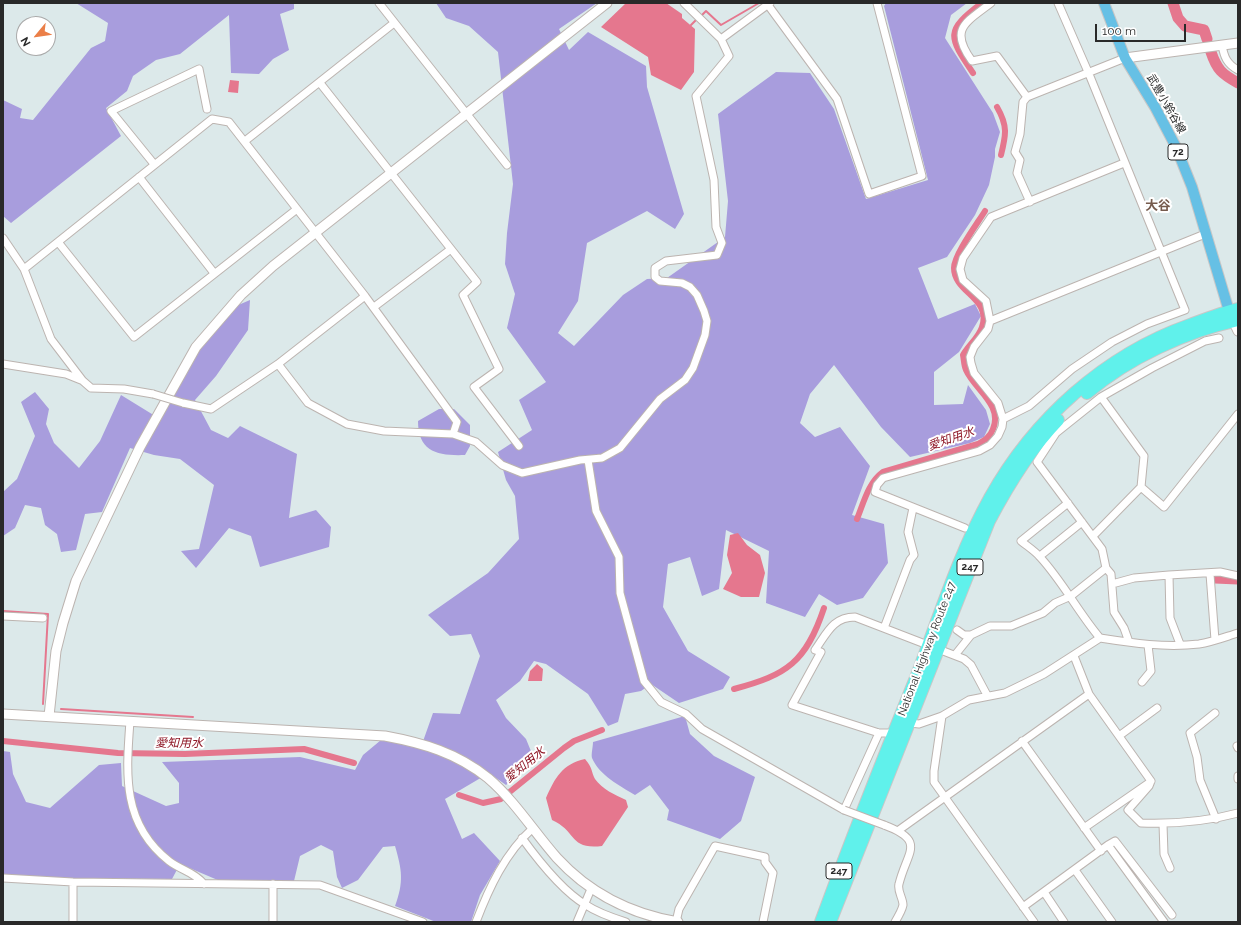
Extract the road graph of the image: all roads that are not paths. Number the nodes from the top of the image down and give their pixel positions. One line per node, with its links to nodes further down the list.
1 (379, 3): 9 (street)
2 (607, 3): 19 (street)
3 (684, 3): 10 (street)
4 (877, 3): 8 (street)
5 (991, 3): 17 (street)
6 (1058, 3): 15 (street)
7 (1104, 3): 13 (main road, 武豊小鈴谷線 / 72)
8 (769, 4): 10 (street)
9 (394, 23): 16 (street); 19 (street)
10 (721, 39): 49 (street)
11 (1238, 43): 12 (street)
12 (1222, 45): 13 (street); 14 (street)
13 (1125, 58): 15 (street); 29 (main road, 武豊小鈴谷線 / 72)
14 (1238, 70)
15 (1089, 74): 17 (street); 21 (street)
16 (320, 82): 20 (street); 24 (street)
17 (1027, 97): 26 (street)
18 (207, 109): 22 (street)
19 (466, 115): 23 (street); 24 (street)
20 (245, 141): 22 (street); 27 (street)
21 (1124, 163): 26 (street); 33 (street)
22 (154, 164): 25 (street)
23 (507, 165)
24 (390, 174): 28 (street); 32 (street)
25 (139, 177): 31 (street); 35 (street)
26 (1030, 202): 39 (street)
27 (297, 209): 28 (street); 35 (street)
28 (315, 233): 36 (street); 83 (street)
29 (1206, 234): 33 (street); 38 (main road, 武豊小鈴谷線 / 72)
30 (3, 238): 34 (street)
31 (58, 242): 34 (street); 35 (street)
32 (451, 249): 37 (street); 48 (street)
33 (1162, 253): 39 (street); 46 (street)
34 (24, 269): 43 (street)
35 (214, 273)
36 (366, 296): 37 (street); 42 (street)
37 (374, 307): 47 (street)
38 (1235, 318): 74 (highway, National Highway Route 247 / 247)
39 (990, 321): 46 (street)
40 (1219, 338): 44 (street)
41 (3, 364): 43 (street)
42 (278, 364): 43 (street, bridge); 47 (street)
43 (83, 381)
44 (1101, 397): 50 (street); 51 (street)
45 (1238, 414): 50 (street)
46 (1003, 419): 52 (street)
47 (452, 434): 49 (street)
48 (519, 446)
49 (588, 460): 93 (street)
50 (1141, 487): 55 (street)
51 (1068, 504): 53 (street); 56 (street)
52 (914, 508): 54 (street); 65 (street)
53 (1082, 522): 55 (street); 56 (street)
54 (965, 528)
55 (1093, 536): 57 (street)
56 (1040, 556): 62 (street)
57 (1106, 568): 61 (street); 62 (street)
58 (1210, 574): 59 (street); 60 (street); 70 (street)
59 (1169, 576): 61 (street); 72 (street)
60 (1238, 576)
61 (1112, 584): 71 (street)
62 (1071, 596): 68 (street); 69 (street)
63 (3, 616): 64 (street)
64 (43, 618)
65 (884, 628): 74 (street); 87 (street)
66 (957, 630): 68 (street)
67 (1238, 633): 70 (street)
68 (971, 636): 75 (street)
69 (1100, 638): 71 (street); 76 (street)
70 (1215, 640): 72 (street)
71 (1129, 642): 73 (street)
72 (1180, 644): 73 (street)
73 (1148, 645): 77 (street)
74 (933, 647): 75 (street); 86 (highway, National Highway Route 247 / 247); 88 (highway, National Highway Route 247 / 247)
75 (955, 655): 79 (street)
76 (1074, 656): 78 (street); 79 (street)
77 (1142, 682)
78 (1089, 694): 89 (street); 90 (street)
79 (987, 695): 84 (street)
80 (1157, 708): 89 (street)
81 (1215, 713): 95 (street)
82 (3, 714): 83 (street)
83 (49, 716): 85 (street)
84 (942, 716): 86 (street); 92 (street)
85 (130, 721): 97 (street); 107 (street)
86 (910, 723): 123 (highway, National Highway Route 247 / 247)
87 (879, 733): 88 (street); 93 (street)
88 (894, 733): 122 (highway, National Highway Route 247 / 247)
89 (1119, 736): 91 (street)
90 (1022, 741): 92 (street); 98 (street)
91 (1151, 781): 96 (street); 98 (street)
92 (945, 797): 99 (street); 112 (street)
93 (844, 810): 99 (street, bridge)
94 (1238, 813): 95 (street)
95 (1216, 819): 96 (street)
96 (1163, 824): 103 (street)
97 (533, 828): 100 (street); 109 (street)
98 (1084, 828): 102 (street)
99 (899, 830): 124 (street)
100 (522, 838): 111 (street); 117 (street)
101 (1108, 845): 102 (street); 113 (street); 128 (street)
102 (1100, 851): 104 (street)
103 (1170, 868)
104 (1075, 870): 110 (street); 127 (street)
105 (3, 878): 106 (street)
106 (73, 882): 107 (street); 114 (street)
107 (204, 884): 108 (street)
108 (273, 884): 115 (street); 116 (street)
109 (591, 889): 111 (street); 120 (street)
110 (1044, 892): 112 (street); 126 (street)
111 (584, 904): 118 (street); 119 (street)
112 (1023, 907): 125 (street)
113 (1172, 915)
114 (73, 922)
115 (273, 922)
116 (423, 922)
117 (476, 922)
118 (577, 922)
119 (626, 922)
120 (677, 922): 121 (street)
121 (763, 922)
122 (821, 922)
123 (830, 922)
124 (895, 922)
125 (1034, 922)
126 (1064, 922)
127 (1112, 922)
128 (1164, 922)

